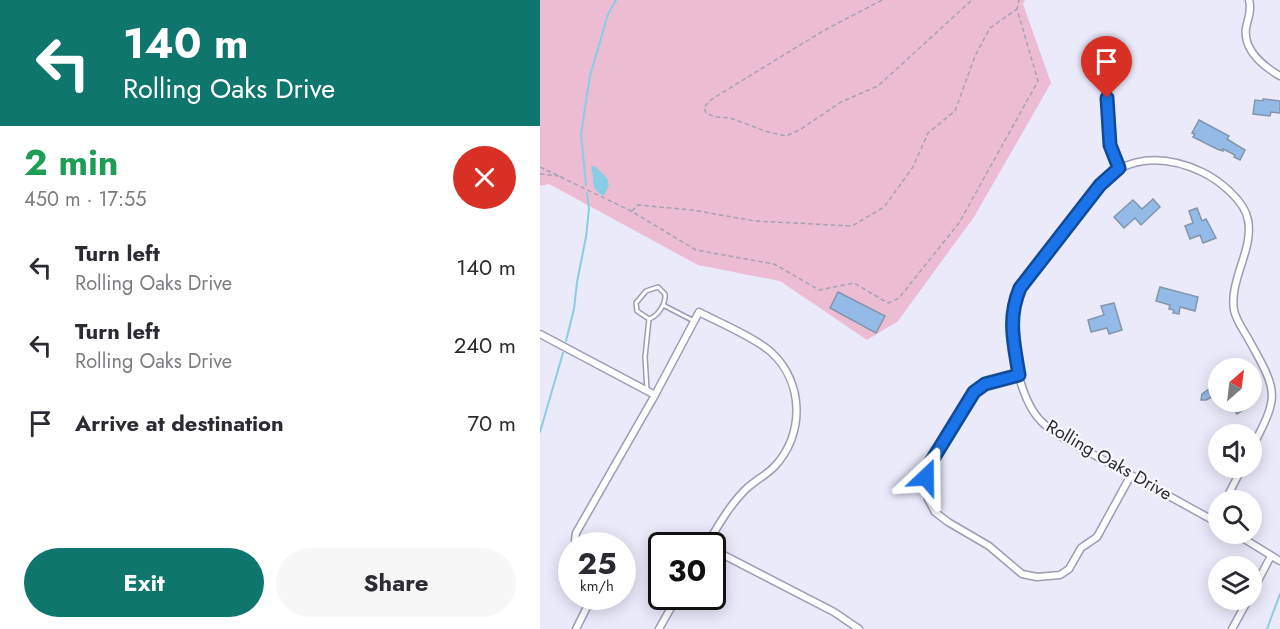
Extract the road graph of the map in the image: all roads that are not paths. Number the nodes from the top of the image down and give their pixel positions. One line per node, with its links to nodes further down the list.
1 (1249, 0): 2 (street)
2 (1280, 76)
3 (1107, 98): 4 (street)
4 (1119, 168): 9 (street, Rolling Oaks Drive); 12 (street, Rolling Oaks Drive)
5 (663, 304): 6 (lane); 6 (lane); 7 (lane)
6 (649, 319): 10 (lane)
7 (694, 321): 11 (street); 16 (street)
8 (540, 334): 10 (street)
9 (1019, 375): 13 (street, Rolling Oaks Drive); 13 (street)
10 (647, 391): 11 (street)
11 (655, 395): 15 (street)
12 (1262, 428)
13 (1131, 475): 14 (street, Rolling Oaks Drive)
14 (1208, 515)
15 (577, 532)
16 (714, 532)
17 (1252, 544): 19 (street)
18 (726, 556): 27 (street)
19 (1271, 556): 20 (street); 21 (street)
20 (1280, 561)
21 (1262, 573)
22 (586, 610): 25 (street)
23 (670, 610): 26 (street)
24 (1242, 610): 28 (street)
25 (576, 629)
26 (659, 629)
27 (859, 629)
28 (1232, 629)

